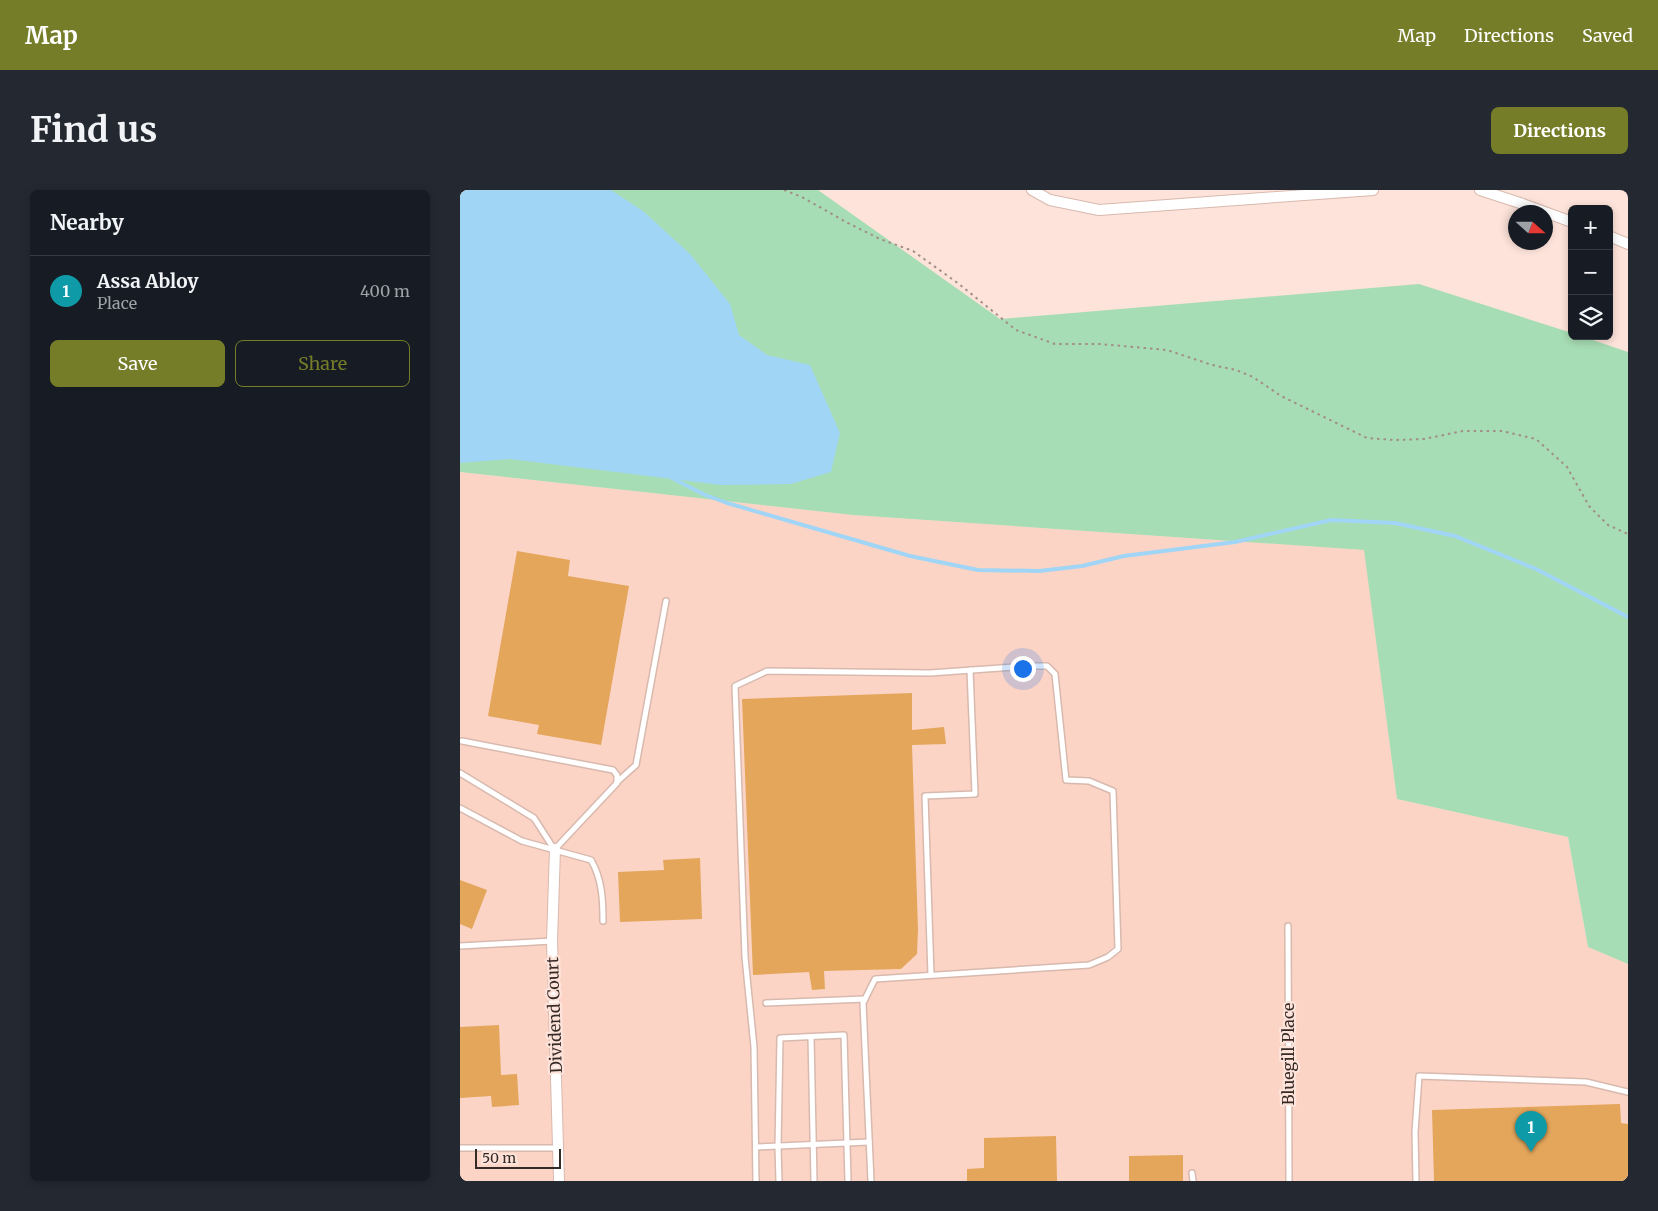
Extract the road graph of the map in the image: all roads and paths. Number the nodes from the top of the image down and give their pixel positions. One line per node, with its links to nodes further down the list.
1 (784, 190): 9 (path)
2 (1032, 190): 5 (street)
3 (1372, 190): 5 (street)
4 (1480, 190): 6 (street)
5 (1354, 191)
6 (1568, 221)
7 (1613, 238): 8 (street)
8 (1628, 244)
9 (1628, 534)
10 (666, 601): 14 (lane)
11 (970, 670): 21 (lane); 21 (lane); 29 (lane)
12 (462, 741): 14 (lane)
13 (460, 773): 16 (lane)
14 (617, 783): 16 (lane)
15 (460, 808): 16 (lane)
16 (554, 849): 17 (lane); 19 (street, Dividend Court)
17 (604, 921)
18 (1288, 926): 41 (lane, Bluegill Place)
19 (552, 942): 20 (lane); 32 (street, Dividend Court)
20 (460, 946)
21 (931, 975): 22 (lane)
22 (865, 999): 23 (lane); 26 (lane)
23 (766, 1003)
24 (811, 1037): 27 (lane); 28 (lane); 30 (lane)
25 (1628, 1092): 42 (lane)
26 (869, 1142): 27 (lane); 39 (lane)
27 (848, 1143): 28 (lane); 38 (lane)
28 (812, 1145): 30 (lane); 37 (lane)
29 (756, 1147): 30 (lane); 35 (lane)
30 (778, 1147): 36 (lane)
31 (460, 1148): 32 (lane)
32 (558, 1148): 34 (street, Dividend Court)
33 (1192, 1173): 40 (lane)
34 (559, 1181)
35 (756, 1181)
36 (779, 1181)
37 (814, 1181)
38 (848, 1181)
39 (871, 1181)
40 (1193, 1181)
41 (1289, 1181)
42 (1416, 1181)

